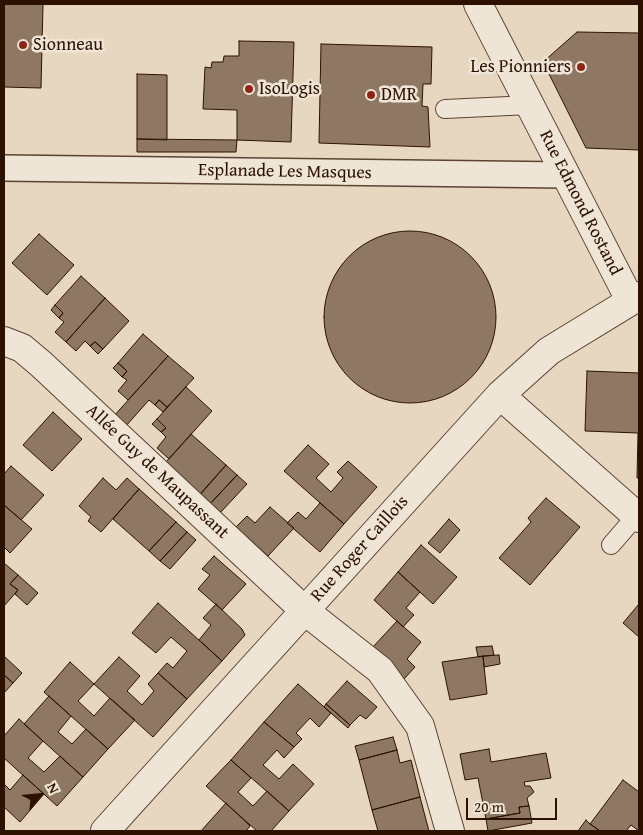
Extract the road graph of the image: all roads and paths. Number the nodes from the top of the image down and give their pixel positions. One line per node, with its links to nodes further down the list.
1 (478, 4): 2 (street, Rue Edmond Rostand)
2 (530, 105): 3 (lane); 5 (street, Rue Edmond Rostand)
3 (445, 109)
4 (4, 168): 5 (street, Esplanade Les Masques)
5 (565, 175): 6 (street, Rue Edmond Rostand)
6 (635, 298): 8 (street, Rue Roger Caillois)
7 (4, 341): 11 (street, Allée Guy de Maupassant)
8 (500, 395): 9 (street); 11 (street, Rue Roger Caillois)
9 (638, 517): 10 (lane)
10 (611, 545)
11 (305, 611): 12 (street, Rue Roger Caillois); 13 (street, Allée Guy de Maupassant)
12 (105, 831)
13 (450, 831)

